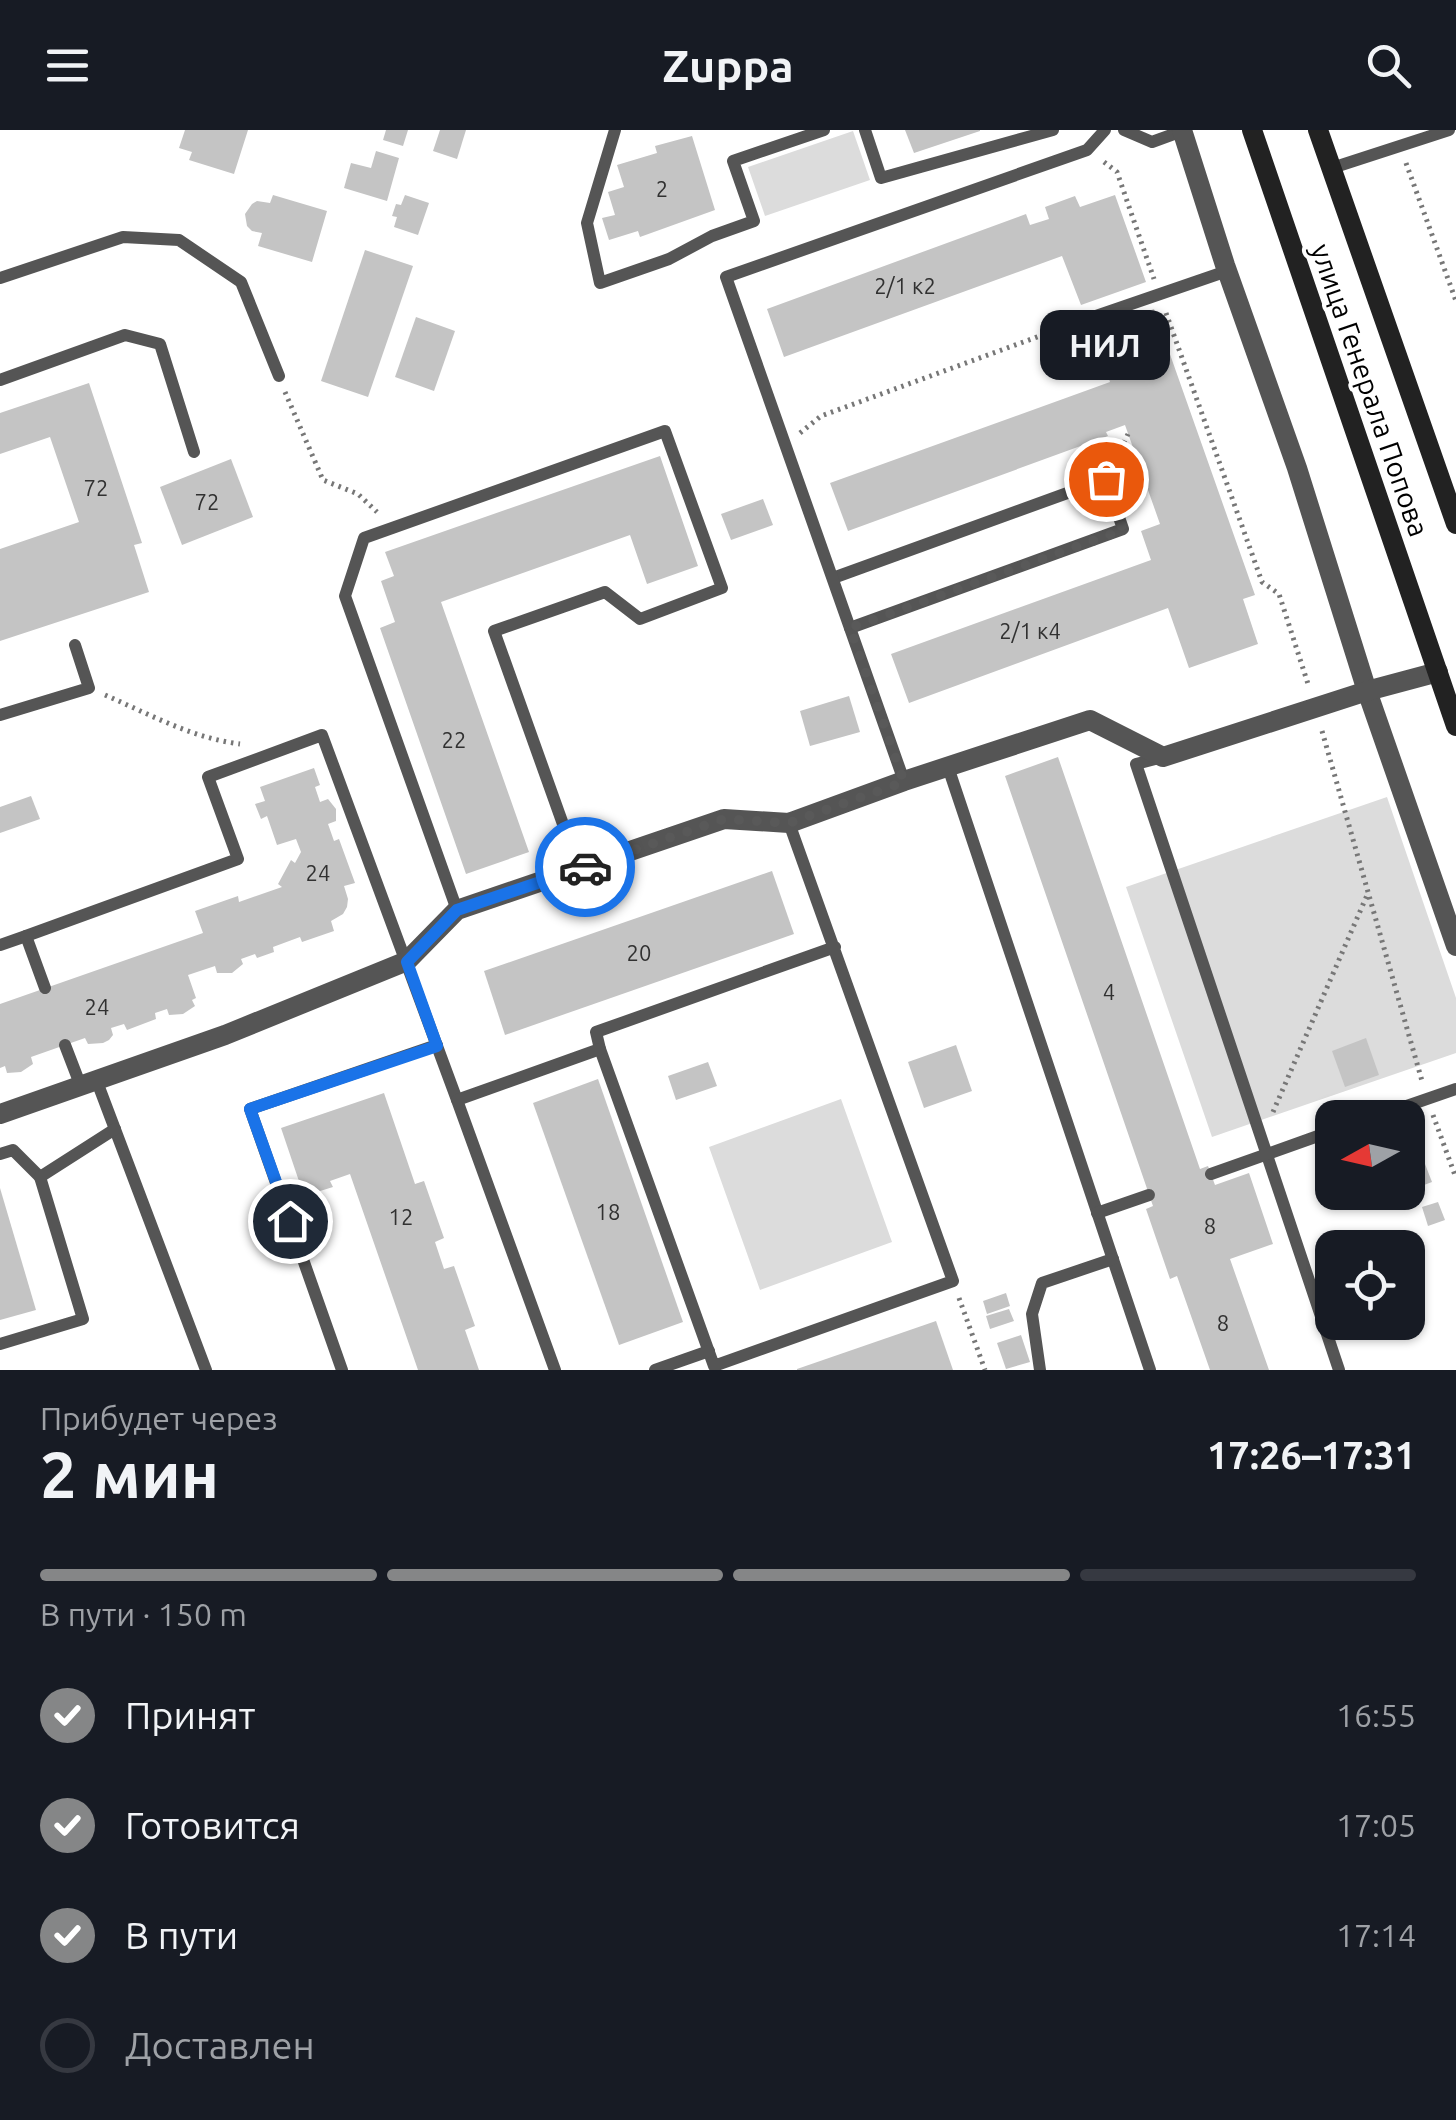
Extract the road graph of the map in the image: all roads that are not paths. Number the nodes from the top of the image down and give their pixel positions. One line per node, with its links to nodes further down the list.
1 (615, 130): 2 (lane)
2 (824, 130)
3 (865, 130): 4 (lane)
4 (1052, 130)
5 (1105, 130): 19 (lane)
6 (1124, 130): 10 (lane)
7 (1252, 130): 22 (main road, улица Генерала Попова)
8 (1318, 130): 11 (main road, улица Генерала Попова)
9 (1449, 130): 11 (lane)
10 (1182, 131): 12 (street)
11 (1332, 168): 18 (main road, улица Генерала Попова)
12 (1227, 271): 14 (lane); 23 (street)
13 (0, 278): 15 (lane)
14 (1067, 326)
15 (279, 376)
16 (0, 380): 17 (lane)
17 (194, 452)
18 (1456, 524)
19 (833, 578): 20 (lane); 20 (lane)
20 (850, 628): 28 (lane)
21 (76, 645): 24 (lane)
22 (1438, 672): 23 (street); 25 (main road, улица Генерала Попова)
23 (1367, 691): 26 (street); 34 (street)
24 (0, 714)
25 (1456, 726)
26 (1162, 756): 27 (street); 48 (lane)
27 (948, 767): 28 (street); 53 (lane)
28 (904, 782): 29 (street)
29 (789, 823): 30 (street); 35 (lane)
30 (579, 869): 31 (street); 31 (lane)
31 (457, 910): 36 (street)
32 (26, 936): 33 (lane); 36 (lane); 37 (lane)
33 (0, 945)
34 (1456, 946)
35 (835, 947): 40 (lane); 56 (lane)
36 (407, 962): 39 (lane); 41 (street)
37 (45, 988)
38 (65, 1045): 41 (lane)
39 (437, 1046): 43 (lane); 58 (lane)
40 (600, 1050): 43 (lane); 56 (lane)
41 (88, 1082): 45 (street); 46 (lane)
42 (1456, 1089): 44 (lane)
43 (457, 1100): 59 (lane)
44 (1424, 1100)
45 (0, 1114)
46 (115, 1129): 51 (lane); 57 (lane)
47 (1315, 1137): 48 (lane)
48 (1267, 1153): 50 (lane); 63 (lane)
49 (0, 1154): 51 (lane)
50 (1211, 1174)
51 (40, 1177): 55 (lane)
52 (1149, 1195): 53 (lane)
53 (1098, 1213): 54 (lane)
54 (1113, 1258): 61 (lane); 62 (lane)
55 (0, 1344)
56 (710, 1350): 60 (lane)
57 (206, 1370)
58 (342, 1370)
59 (555, 1370)
60 (655, 1370)
61 (1040, 1370)
62 (1150, 1370)
63 (1340, 1370)

